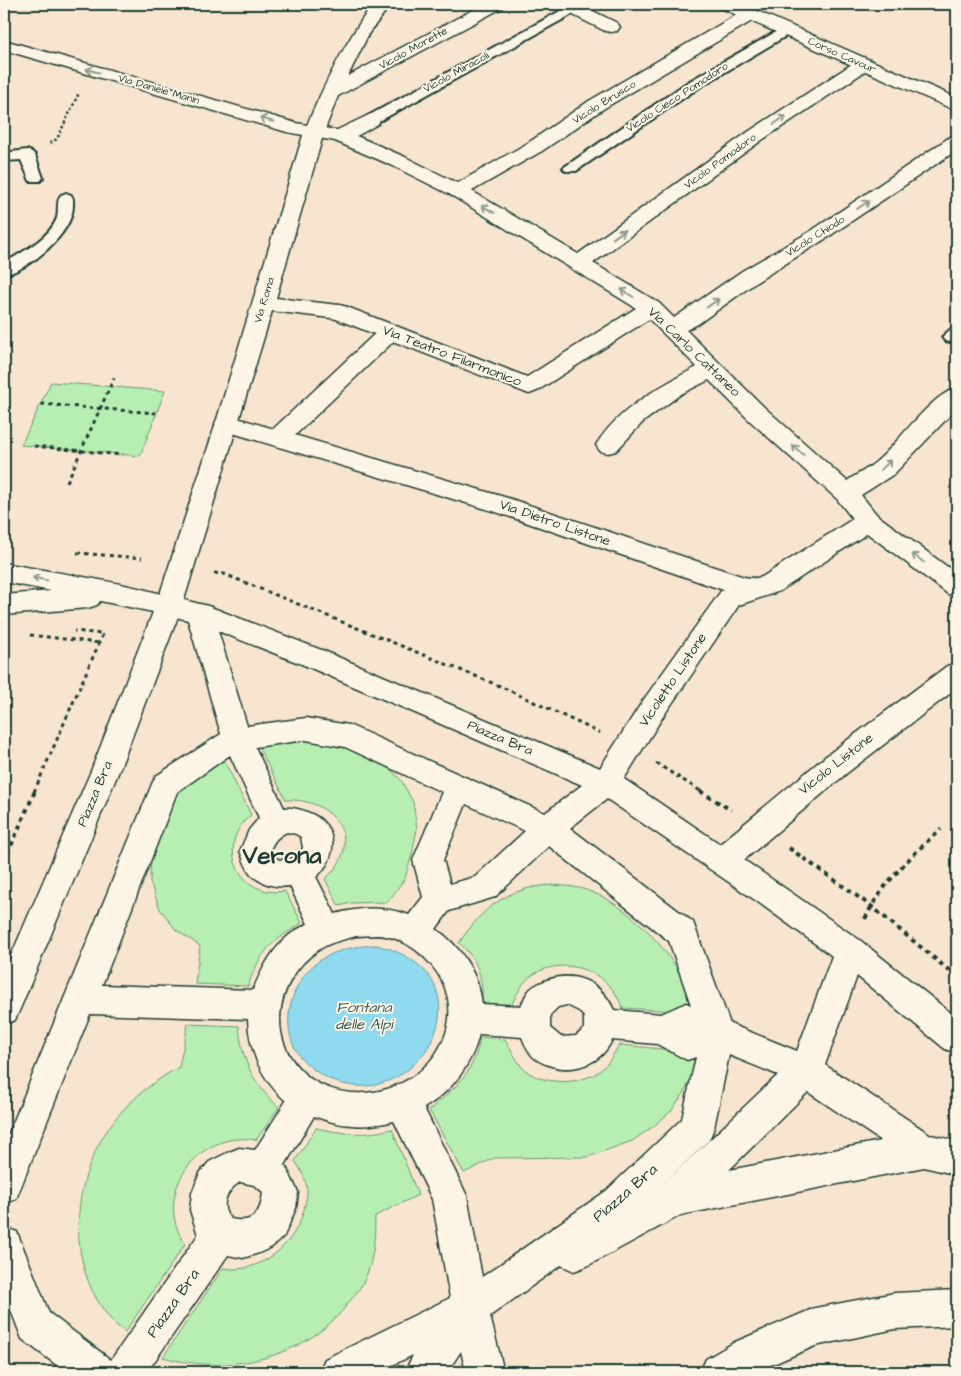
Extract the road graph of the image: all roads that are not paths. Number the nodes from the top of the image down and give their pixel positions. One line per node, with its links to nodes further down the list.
1 (382, 4): 10 (street, Via Roma)
2 (496, 4): 10 (street, Vicolo Morette)
3 (727, 4): 5 (street, Corso Cavour)
4 (578, 6): 6 (street); 12 (lane, Vicolo Miracoli)
5 (750, 14): 7 (street, Corso Cavour); 19 (street, Vicolo Brusco)
6 (611, 27)
7 (786, 30): 9 (street, Corso Cavour); 17 (lane, Vicolo Cieco Pomodoro)
8 (4, 45): 13 (street, Via Daniele Manin, one-way to 8)
9 (864, 64): 11 (street, Corso Cavour); 21 (street, Vicolo Pomodoro, one-way to 9)
10 (330, 93): 13 (street, Via Roma)
11 (957, 105)
12 (371, 120): 14 (street, Vicolo Miracoli)
13 (314, 132): 14 (street, Via Carlo Cattaneo); 23 (street, Via Roma)
14 (340, 136): 19 (street, Via Carlo Cattaneo)
15 (957, 141): 25 (street, Vicolo Chiodo, one-way to 15)
16 (4, 157): 18 (lane)
17 (571, 168)
18 (35, 178)
19 (458, 191): 21 (street, Via Carlo Cattaneo, one-way to 19)
20 (66, 198): 22 (lane)
21 (579, 263): 24 (street, Via Carlo Cattaneo, one-way to 21)
22 (4, 270)
23 (264, 303): 26 (street, Via Teatro Filarmonico); 29 (street, Via Roma)
24 (651, 308): 25 (street, Via Carlo Cattaneo); 26 (street, Via Teatro Filarmonico)
25 (671, 328): 27 (street, Via Carlo Cattaneo)
26 (390, 332): 30 (street)
27 (712, 368): 31 (street); 32 (street, Via Carlo Cattaneo, one-way to 27)
28 (957, 396): 32 (street, one-way to 28)
29 (227, 423): 30 (street, Via Dietro Listone); 39 (street, Via Roma)
30 (279, 437): 35 (street, Via Dietro Listone)
31 (608, 445)
32 (846, 492): 33 (street, Via Carlo Cattaneo)
33 (868, 521): 35 (street); 36 (street, Via Carlo Cattaneo, one-way to 33)
34 (4, 573): 37 (street, one-way to 34)
35 (743, 587): 43 (street, Vicoletto Listone)
36 (957, 587)
37 (122, 595): 38 (street); 39 (street)
38 (4, 606)
39 (168, 606): 40 (street, Piazza Bra); 55 (street, Piazza Bra)
40 (199, 613): 42 (street); 43 (street, Piazza Bra)
41 (957, 674): 47 (street, Vicolo Listone)
42 (237, 739): 44 (street); 45 (street); 53 (street)
43 (606, 783): 46 (street); 47 (street, Piazza Bra)
44 (459, 786): 46 (street); 49 (street)
45 (276, 823): 48 (street); 48 (street)
46 (548, 828): 49 (street); 59 (street)
47 (721, 861): 52 (street, Piazza Bra)
48 (298, 872): 50 (street)
49 (439, 900): 51 (street)
50 (327, 930): 51 (street); 54 (street)
51 (415, 932): 56 (street)
52 (850, 951): 60 (street, Piazza Bra); 61 (street, Piazza Bra)
53 (80, 999): 54 (street); 67 (street)
54 (263, 1005): 62 (street)
55 (4, 1009)
56 (466, 1018): 57 (street); 63 (street)
57 (532, 1022): 58 (street); 58 (street)
58 (601, 1024): 59 (street)
59 (717, 1034): 61 (street, Piazza Bra); 71 (street, Piazza Bra)
60 (957, 1038)
61 (806, 1071): 64 (street, Piazza Bra); 68 (street, Piazza Bra)
62 (307, 1097): 63 (street); 66 (street)
63 (403, 1102): 71 (street)
64 (924, 1150): 65 (street, Piazza Bra); 68 (street, Piazza Bra)
65 (957, 1158)
66 (264, 1168): 69 (street); 69 (street)
67 (4, 1187)
68 (676, 1198): 71 (street, Piazza Bra)
69 (221, 1234): 74 (street, Piazza Bra)
70 (4, 1245): 73 (street)
71 (470, 1308): 75 (street, Piazza Bra); 76 (street, Piazza Bra); 77 (street)
72 (957, 1308): 78 (street)
73 (96, 1372)
74 (125, 1372)
75 (338, 1372)
76 (424, 1372)
77 (485, 1372)
78 (719, 1372)

